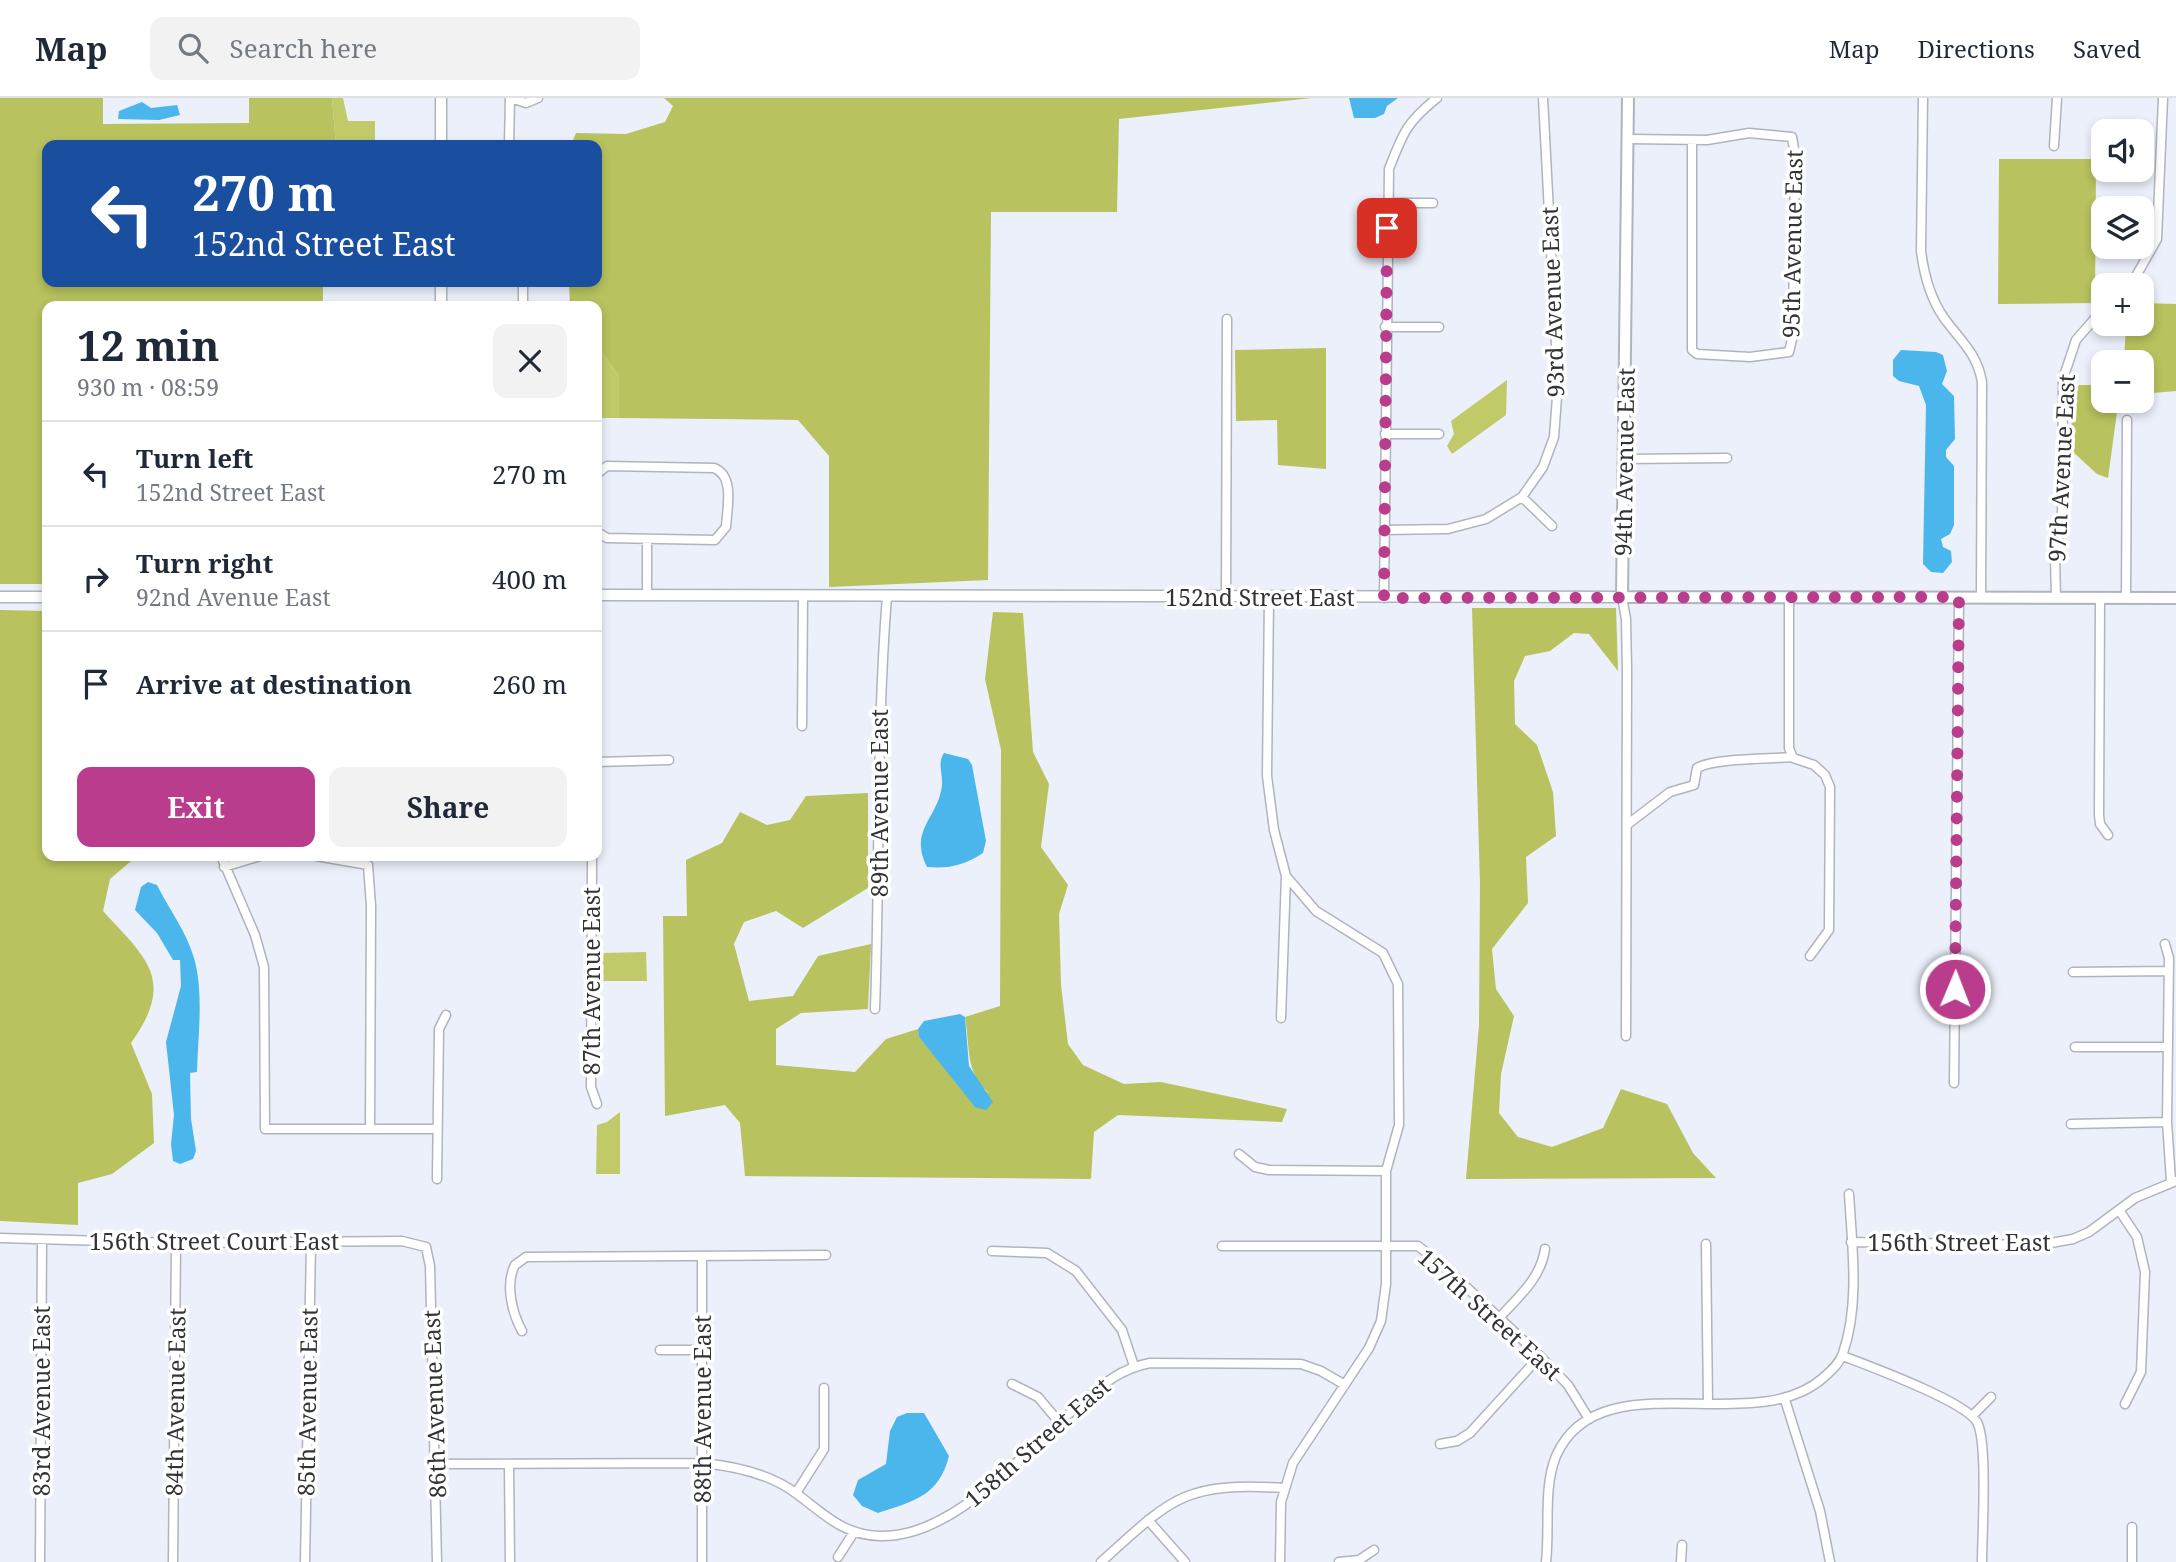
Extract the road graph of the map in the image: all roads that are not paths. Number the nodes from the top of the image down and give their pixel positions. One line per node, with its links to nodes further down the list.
1 (441, 98): 11 (street)
2 (511, 98): 3 (street); 12 (street)
3 (538, 98)
4 (1437, 98): 15 (street)
5 (1544, 98): 28 (street, 93rd Avenue East)
6 (1628, 98): 10 (main road, 94th Avenue East)
7 (1923, 98): 44 (street)
8 (2057, 98): 14 (street)
9 (2163, 98): 17 (street)
10 (1628, 139): 13 (street); 26 (main road, 94th Avenue East)
11 (441, 140)
12 (509, 140)
13 (1692, 140): 13 (street, 95th Avenue East)
14 (2054, 146)
15 (1387, 203): 16 (street); 20 (street)
16 (1433, 203)
17 (2138, 273)
18 (1227, 319): 39 (street)
19 (2091, 323): 46 (street, 97th Avenue East)
20 (1385, 327): 21 (street); 23 (street)
21 (1439, 327)
22 (2127, 420): 48 (street)
23 (1385, 434): 24 (street); 30 (street)
24 (1439, 434)
25 (1727, 458): 26 (street)
26 (1625, 459): 41 (main road, 94th Avenue East)
27 (602, 470): 32 (street)
28 (1522, 496): 29 (street); 30 (street)
29 (1552, 526)
30 (1384, 530): 45 (street)
31 (602, 535): 32 (street)
32 (647, 540): 34 (street)
33 (602, 594): 34 (street, 152nd Street East)
34 (647, 595): 35 (street, 152nd Street East)
35 (803, 596): 36 (street, 152nd Street East); 50 (street)
36 (887, 596): 39 (street, 152nd Street East); 66 (street, 89th Avenue East)
37 (0, 597): 38 (street)
38 (42, 597)
39 (1226, 597): 40 (street, 152nd Street East)
40 (1269, 597): 45 (street, 152nd Street East); 61 (street)
41 (1622, 597): 42 (main road, 152nd Street East); 45 (street, 152nd Street East); 54 (street, 94th Avenue East)
42 (1789, 597): 43 (main road, 152nd Street East); 51 (street)
43 (1959, 597): 44 (main road, 152nd Street East); 72 (street)
44 (1981, 597): 46 (main road, 152nd Street East)
45 (1384, 598)
46 (2056, 598): 47 (main road, 152nd Street East)
47 (2100, 598): 48 (main road, 152nd Street East); 55 (street)
48 (2126, 598): 49 (main road, 152nd Street East)
49 (2176, 598)
50 (803, 726)
51 (1792, 757): 54 (street); 63 (street)
52 (669, 760): 53 (street)
53 (602, 762)
54 (1628, 824): 69 (street, 94th Avenue East)
55 (2108, 835)
56 (222, 861): 60 (street)
57 (244, 861): 60 (street)
58 (345, 861): 76 (street)
59 (592, 861): 73 (street, 87th Avenue East)
60 (224, 867): 76 (street)
61 (1286, 876): 68 (street); 79 (street)
62 (2165, 944): 64 (street)
63 (1810, 956)
64 (2169, 971): 65 (street); 71 (street)
65 (2073, 972)
66 (875, 1009)
67 (446, 1015): 77 (street)
68 (1282, 1018)
69 (1626, 1036)
70 (2075, 1047): 71 (street)
71 (2167, 1047): 74 (street)
72 (1954, 1083)
73 (597, 1104)
74 (2167, 1122): 75 (street); 81 (street)
75 (2071, 1124)
76 (370, 1129): 77 (street)
77 (437, 1129): 80 (street)
78 (1239, 1153): 79 (street)
79 (1386, 1171): 90 (street)
80 (437, 1179)
81 (2173, 1181): 83 (street, 156th Street East)
82 (1849, 1194): 86 (street)
83 (2119, 1210): 86 (street, 156th Street East); 110 (street)
84 (0, 1238): 85 (street, 156th Street Court East)
85 (42, 1240): 87 (street, 156th Street Court East); 126 (street, 83rd Avenue East)
86 (1852, 1242): 102 (street)
87 (176, 1243): 88 (street, 156th Street Court East); 127 (street, 84th Avenue East)
88 (311, 1243): 92 (street, 156th Street Court East); 128 (street, 85th Avenue East)
89 (1706, 1244): 109 (street)
90 (1386, 1245): 91 (street, 157th Street East); 97 (street, 157th Street East); 105 (street)
91 (1222, 1246)
92 (426, 1247): 116 (street, 86th Avenue East)
93 (1545, 1249): 97 (street)
94 (992, 1251): 103 (street)
95 (826, 1255): 96 (street)
96 (702, 1256): 98 (street); 100 (street, 88th Avenue East)
97 (1500, 1317): 101 (street, 157th Street East)
98 (522, 1331)
99 (660, 1350): 100 (street)
100 (702, 1350): 115 (street, 88th Avenue East)
101 (1540, 1356): 112 (street, 157th Street East); 114 (street)
102 (1843, 1356): 108 (street); 111 (street)
103 (1134, 1366): 105 (street, 158th Street East); 113 (street, 158th Street East)
104 (1012, 1384): 113 (street)
105 (1345, 1385): 118 (street)
106 (824, 1388): 119 (street)
107 (1991, 1396): 111 (street)
108 (1785, 1400): 109 (street); 138 (street)
109 (1708, 1404): 112 (street)
110 (2124, 1404)
111 (1972, 1416): 139 (street)
112 (1589, 1419): 136 (street)
113 (1059, 1422): 122 (street, 158th Street East)
114 (1440, 1444)
115 (702, 1463): 117 (street, 158th Street East); 119 (street, 158th Street East); 131 (street, 88th Avenue East)
116 (436, 1464): 117 (street, 158th Street East); 129 (street, 86th Avenue East)
117 (509, 1465): 130 (street)
118 (1284, 1488): 120 (street); 134 (street)
119 (796, 1493): 122 (street, 158th Street East)
120 (1148, 1520): 132 (street); 133 (street)
121 (2132, 1527): 140 (street)
122 (854, 1532): 125 (street)
123 (1682, 1545): 137 (street)
124 (1374, 1549): 135 (street)
125 (838, 1557)
126 (40, 1562)
127 (173, 1562)
128 (305, 1562)
129 (437, 1562)
130 (510, 1562)
131 (702, 1562)
132 (1101, 1562)
133 (1185, 1562)
134 (1280, 1562)
135 (1339, 1562)
136 (1546, 1562)
137 (1681, 1562)
138 (1830, 1562)
139 (1982, 1562)
140 (2132, 1562)

